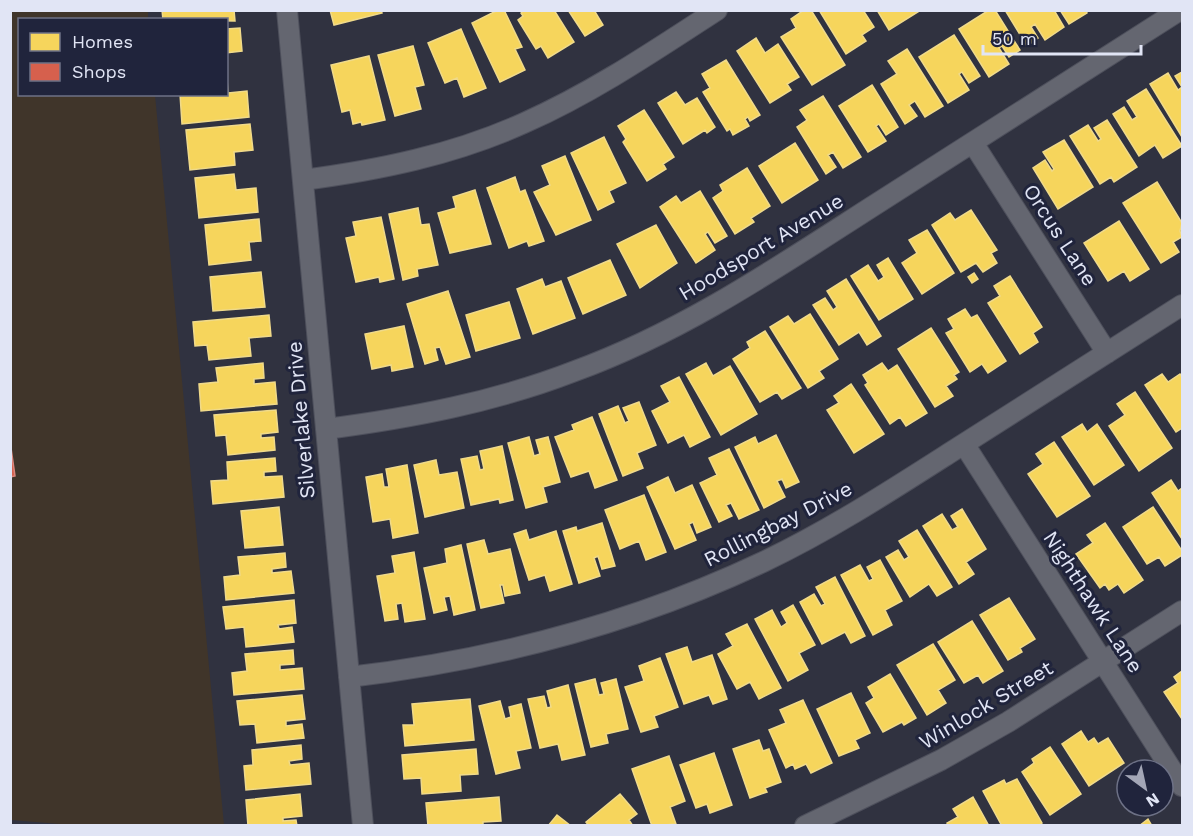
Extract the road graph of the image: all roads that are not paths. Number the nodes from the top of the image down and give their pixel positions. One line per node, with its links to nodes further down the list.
1 (287, 10): 5 (street, Silverlake Drive)
2 (717, 10): 5 (street)
3 (1180, 10): 4 (street, Hoodsport Avenue)
4 (973, 143): 7 (street, Orcus Lane); 8 (street, Hoodsport Avenue)
5 (303, 180): 8 (street, Silverlake Drive)
6 (1182, 304): 7 (street, Rollingbay Drive)
7 (1107, 353): 9 (street, Rollingbay Drive)
8 (326, 429): 12 (street, Silverlake Drive)
9 (964, 444): 11 (street, Nighthawk Lane); 12 (street, Rollingbay Drive)
10 (1182, 611): 11 (street, Winlock Street)
11 (1103, 662): 13 (street, Nighthawk Lane); 15 (street, Winlock Street)
12 (349, 676): 14 (street, Silverlake Drive)
13 (1182, 786)
14 (363, 825)
15 (805, 825)

